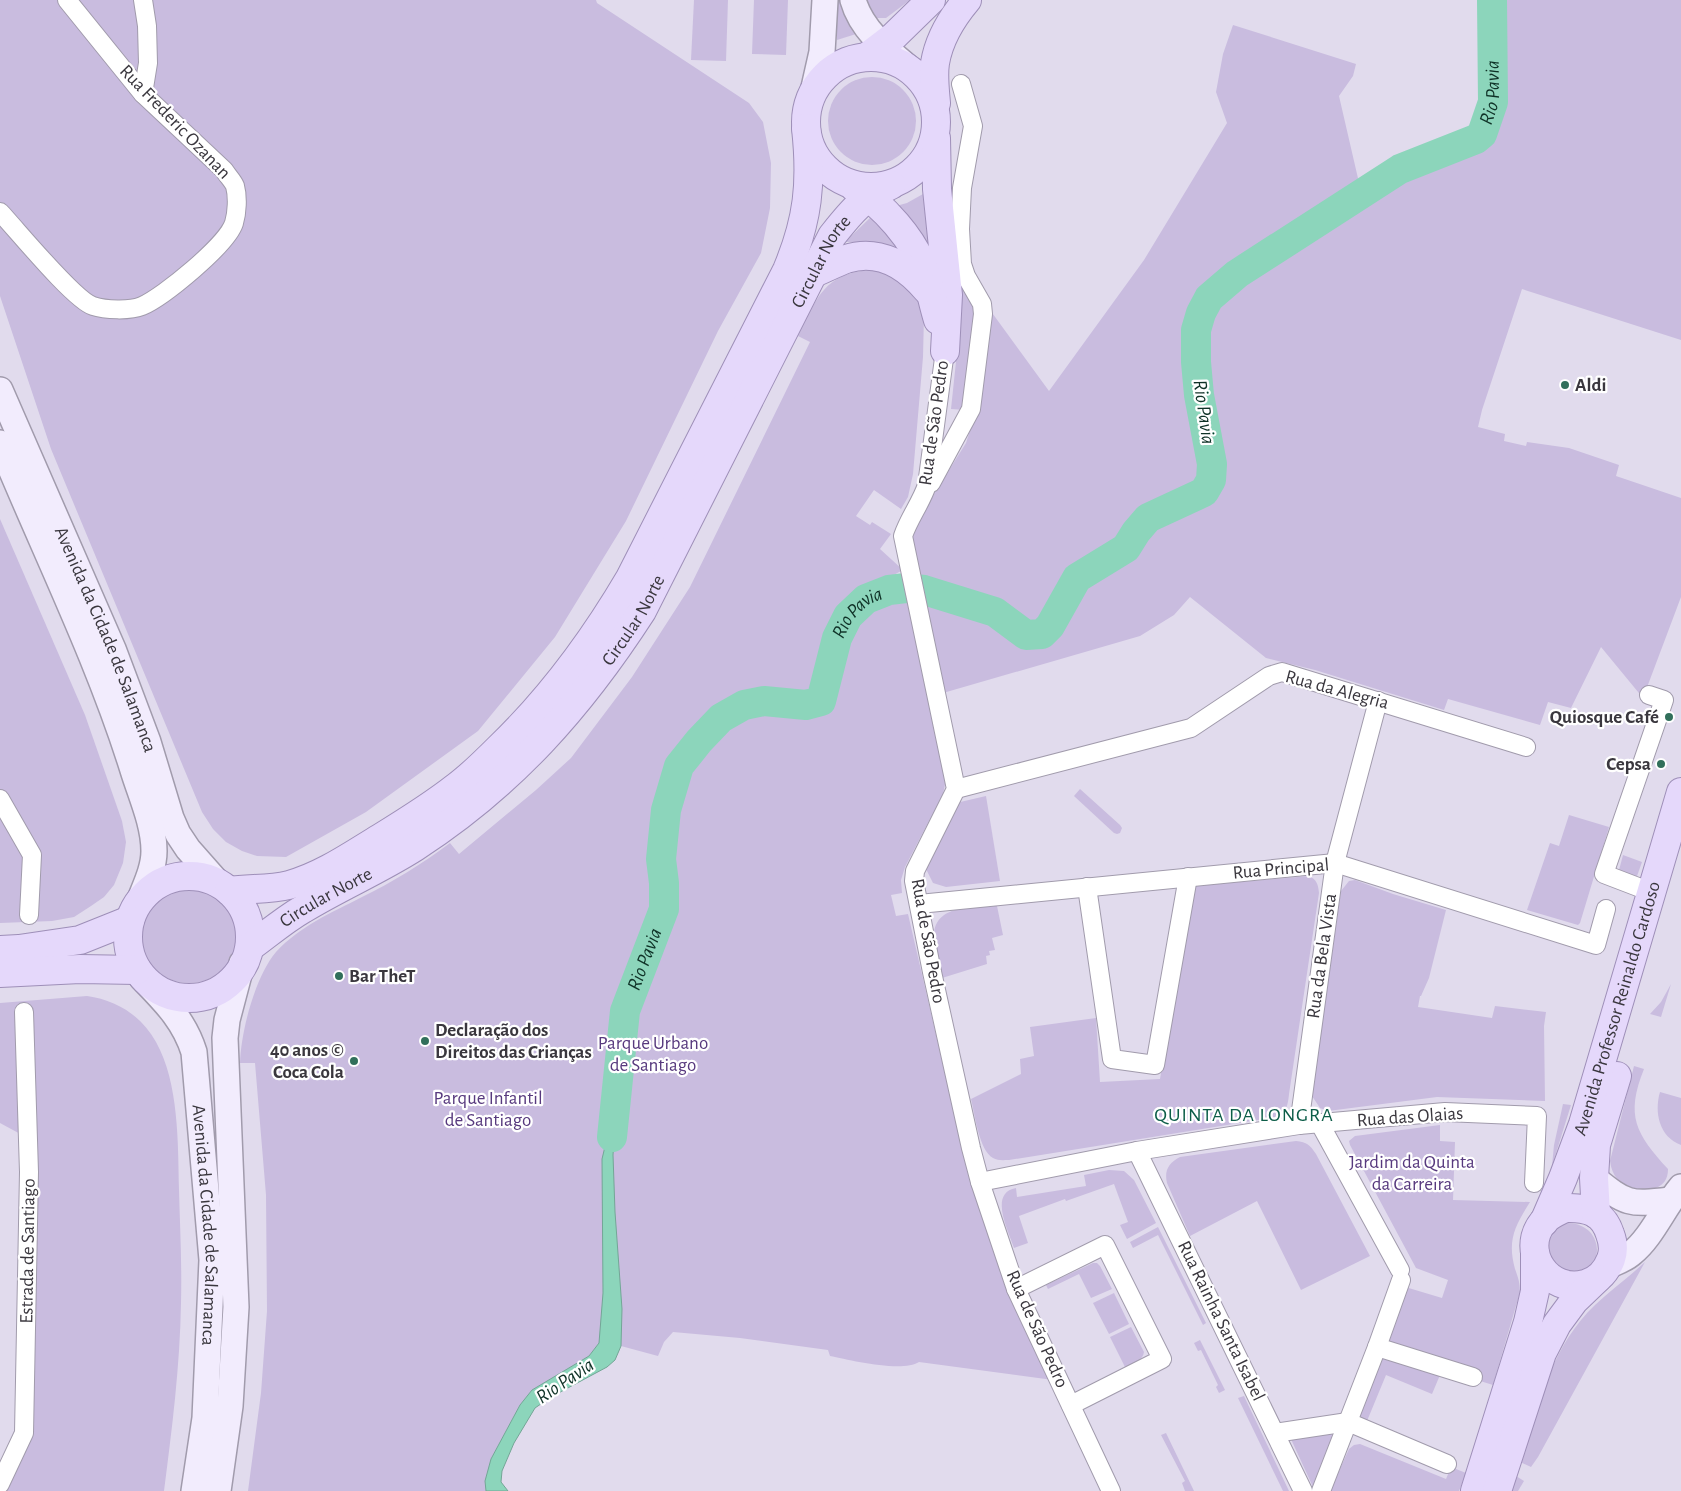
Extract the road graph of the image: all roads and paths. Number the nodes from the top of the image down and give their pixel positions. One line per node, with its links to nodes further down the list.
1 (66, 0): 10 (street, Rua Frederic Ozanan)
2 (142, 0): 10 (street)
3 (825, 0): 9 (street)
4 (853, 0): 7 (street)
5 (931, 0): 7 (main road)
6 (967, 0): 11 (main road)
7 (875, 51): 9 (main road); 11 (main road)
8 (961, 84): 20 (street)
9 (813, 92): 12 (main road)
10 (143, 94): 14 (street, Rua Frederic Ozanan)
11 (936, 121): 13 (main road); 17 (main road)
12 (806, 128): 13 (main road); 32 (main road, Circular Norte)
13 (870, 188): 15 (main road, Circular Norte); 16 (main road)
14 (0, 212)
15 (814, 273): 16 (main road); 40 (main road, Circular Norte)
16 (930, 294): 17 (main road)
17 (945, 351): 19 (street, Rua de São Pedro)
18 (0, 390): 32 (street, Avenida da Cidade de Salamanca)
19 (937, 411): 20 (street); 22 (street, Rua de São Pedro)
20 (963, 424): 22 (street)
21 (0, 443): 37 (street, Avenida da Cidade de Salamanca)
22 (923, 498): 26 (street, Rua de São Pedro)
23 (1649, 695): 34 (street)
24 (1378, 701): 25 (street, Rua da Alegria); 26 (street, Rua da Alegria); 30 (street, Rua da Bela Vista)
25 (1526, 747)
26 (956, 790): 35 (street, Rua de São Pedro)
27 (1681, 792): 34 (main road, Avenida Professor Reinaldo Cardoso)
28 (0, 799): 38 (street)
29 (1681, 858): 47 (main road, Avenida Professor Reinaldo Cardoso)
30 (1335, 864): 31 (street, Rua Principal); 36 (street, Rua Principal); 45 (street, Rua da Bela Vista)
31 (1188, 877): 33 (street, Rua Principal); 33 (street)
32 (223, 887): 37 (main road); 40 (main road)
33 (1087, 887): 35 (street, Rua Principal)
34 (1651, 892): 52 (main road, Avenida Professor Reinaldo Cardoso)
35 (919, 904): 48 (street, Rua de São Pedro)
36 (1606, 909)
37 (134, 911): 39 (main road); 42 (main road)
38 (29, 915)
39 (0, 950)
40 (246, 955): 42 (main road); 64 (street, Avenida da Cidade de Salamanca)
41 (0, 973): 42 (main road)
42 (139, 974): 63 (street, Avenida da Cidade de Salamanca)
43 (24, 1012): 62 (street, Estrada de Santiago)
44 (1320, 1124): 45 (street, Rua das Olaias); 49 (street, Rua das Olaias); 56 (street)
45 (1299, 1125): 46 (street, Rua das Olaias)
46 (1137, 1152): 48 (street, Rua das Olaias); 60 (street, Rua Rainha Santa Isabel)
47 (1594, 1178): 50 (street); 51 (main road, Avenida Professor Reinaldo Cardoso)
48 (980, 1182): 55 (street, Rua de São Pedro)
49 (1534, 1184)
50 (1675, 1194): 51 (street); 54 (street)
51 (1601, 1218): 52 (main road); 54 (main road)
52 (1544, 1222): 53 (main road)
53 (1535, 1253): 54 (main road); 68 (main road)
54 (1604, 1272): 69 (main road)
55 (1016, 1289): 58 (street, Rua de São Pedro); 58 (street)
56 (1377, 1347): 57 (street); 59 (street)
57 (1473, 1377)
58 (1071, 1405): 65 (street, Rua de São Pedro)
59 (1348, 1422): 60 (street); 61 (street); 67 (street)
60 (1276, 1433): 66 (street, Rua Rainha Santa Isabel)
61 (1447, 1464)
62 (0, 1484)
63 (194, 1491)
64 (218, 1491)
65 (1112, 1491)
66 (1303, 1491)
67 (1321, 1491)
68 (1475, 1491)
69 (1497, 1491)

